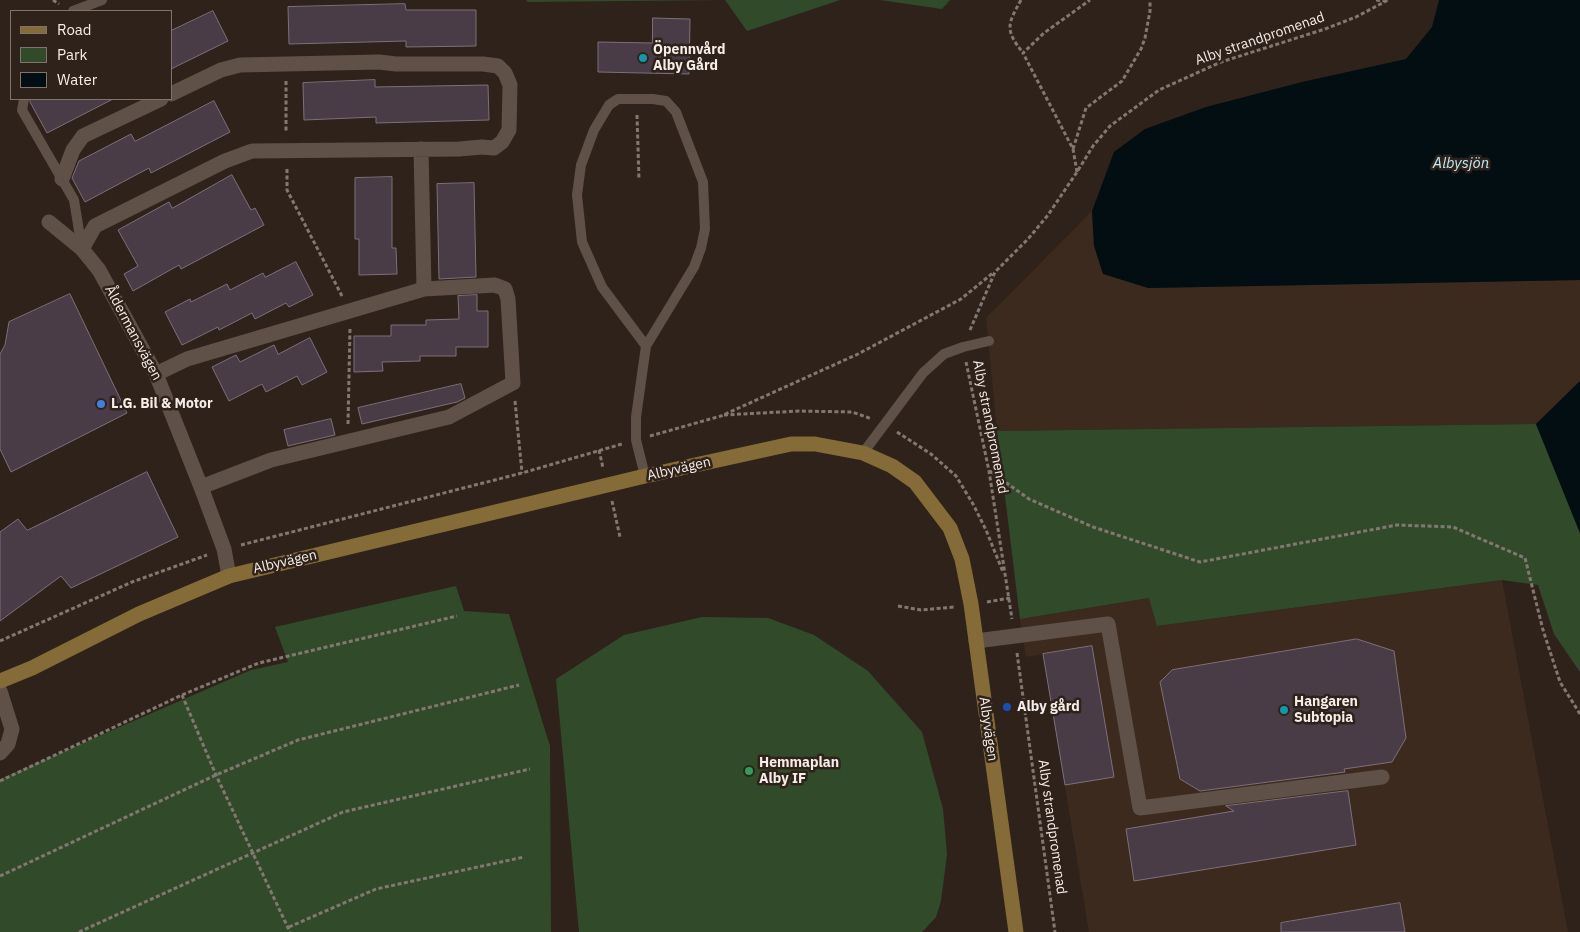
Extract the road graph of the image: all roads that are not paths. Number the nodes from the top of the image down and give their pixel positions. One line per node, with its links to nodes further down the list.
1 (102, 0): 2 (lane)
2 (76, 10)
3 (172, 94): 6 (street)
4 (24, 100): 7 (lane)
5 (159, 100): 7 (street)
6 (421, 149): 9 (street); 10 (street)
7 (62, 179): 9 (lane)
8 (49, 222): 9 (street, Åldermansvägen)
9 (82, 249): 13 (street, Åldermansvägen)
10 (424, 288): 13 (street); 16 (street)
11 (989, 341): 14 (lane)
12 (646, 346): 12 (lane); 15 (lane)
13 (156, 374): 16 (street, Åldermansvägen)
14 (863, 453): 15 (street, Albyvägen); 18 (street, Albyvägen)
15 (644, 476): 17 (street, Albyvägen)
16 (201, 487): 17 (street, Åldermansvägen)
17 (229, 576): 19 (street, Albyvägen)
18 (976, 641): 22 (street); 23 (street, Albyvägen)
19 (0, 681)
20 (0, 691): 21 (street)
21 (0, 753)
22 (1382, 777)
23 (1016, 932)

